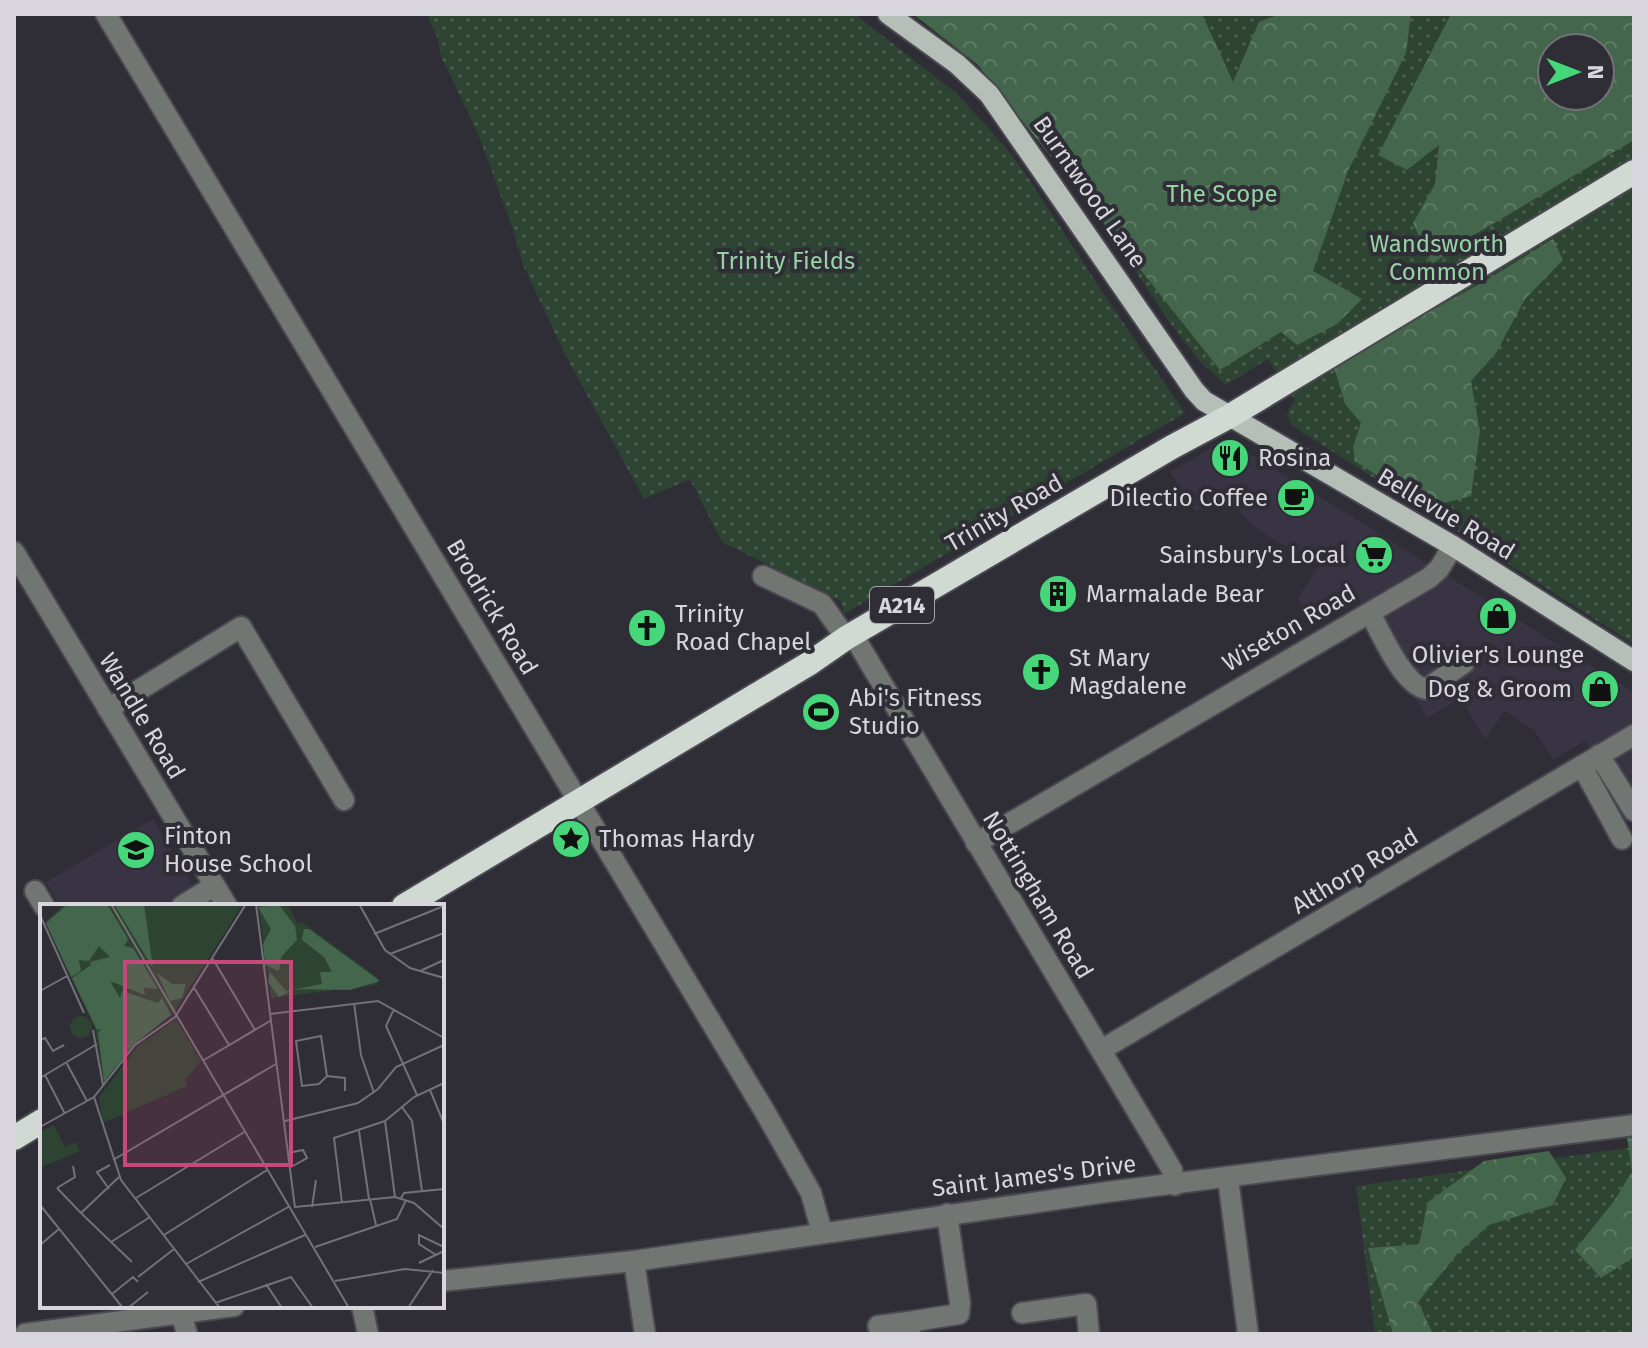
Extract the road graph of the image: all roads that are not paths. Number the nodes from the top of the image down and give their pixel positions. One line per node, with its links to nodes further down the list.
1 (106, 14): 16 (street, Brodrick Road)
2 (888, 14): 4 (main road, Burntwood Lane)
3 (1634, 172): 4 (highway, Trinity Road / A214)
4 (1230, 416): 5 (main road, Bellevue Road); 9 (highway, Trinity Road / A214)
5 (1453, 546): 8 (street, Wiseton Road); 10 (main road, Bellevue Road)
6 (14, 552): 12 (street, Wandle Road)
7 (763, 576): 9 (street, Nottingham Road)
8 (1370, 613): 11 (street); 19 (street, Wiseton Road)
9 (850, 636): 16 (highway, Trinity Road / A214); 19 (street, Nottingham Road)
10 (1634, 661)
11 (1464, 663)
12 (108, 709): 15 (street); 20 (street, Wandle Road)
13 (1634, 735): 14 (street, Althorp Road)
14 (1590, 761): 17 (street); 18 (street); 24 (street, Althorp Road)
15 (344, 800)
16 (579, 802): 23 (highway, Trinity Road / A214); 31 (street, Brodrick Road)
17 (1634, 811)
18 (1622, 839)
19 (976, 843): 24 (street, Nottingham Road)
20 (214, 886): 21 (street); 22 (street, Wandle Road)
21 (185, 904)
22 (226, 904)
23 (407, 904)
24 (1101, 1050): 29 (street, Nottingham Road)
25 (40, 1122): 27 (highway)
26 (1634, 1125): 28 (street, Saint James's Drive)
27 (14, 1138)
28 (1228, 1178): 29 (street, Saint James's Drive); 46 (street)
29 (1175, 1185): 30 (street, Saint James's Drive)
30 (947, 1214): 31 (street, Saint James's Drive); 39 (street)
31 (822, 1232): 32 (street, Saint James's Drive)
32 (634, 1261): 33 (street, Saint James's Drive); 44 (street)
33 (444, 1281)
34 (219, 1308): 36 (street)
35 (362, 1308): 43 (street)
36 (181, 1313): 40 (street); 42 (street)
37 (1022, 1313): 45 (street)
38 (878, 1326): 39 (street)
39 (909, 1328)
40 (97, 1329): 41 (street)
41 (25, 1334)
42 (187, 1334)
43 (368, 1334)
44 (645, 1334)
45 (1089, 1334)
46 (1248, 1334)

